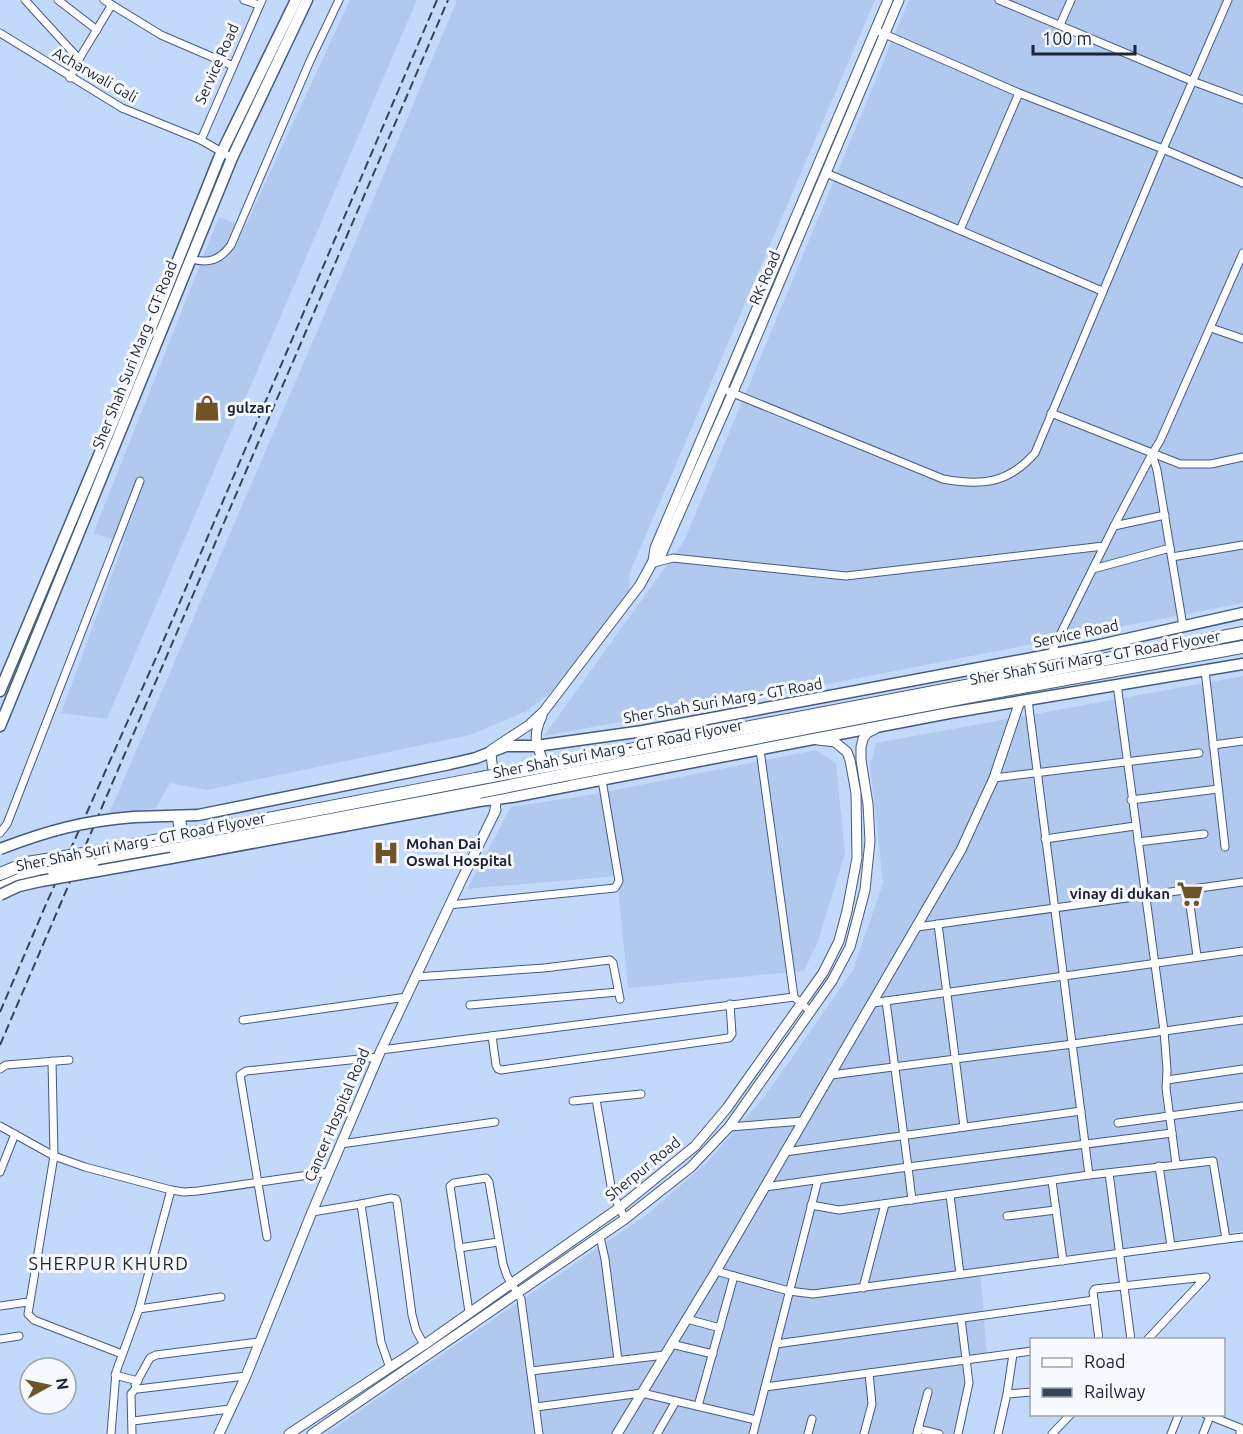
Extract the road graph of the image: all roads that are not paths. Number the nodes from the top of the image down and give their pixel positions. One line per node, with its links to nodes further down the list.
1 (25, 0): 19 (street)
2 (58, 0): 16 (street)
3 (104, 0): 14 (street)
4 (244, 0): 13 (street)
5 (296, 0): 27 (main road, Sher Shah Suri Marg - GT Road)
6 (307, 0): 28 (main road, Sher Shah Suri Marg - GT Road)
7 (339, 0): 33 (street)
8 (888, 0): 17 (street, RK Road)
9 (899, 0): 17 (street, RK Road)
10 (999, 0): 15 (street)
11 (1071, 0): 15 (street)
12 (1228, 0): 22 (street)
13 (260, 3): 20 (street, Service Road)
14 (111, 6): 16 (street); 20 (street)
15 (1060, 25): 22 (street)
16 (97, 30): 19 (street)
17 (880, 32): 23 (street); 29 (street, RK Road); 38 (street, RK Road)
18 (0, 33): 21 (street, Acharwali Gali)
19 (79, 59): 21 (street)
20 (233, 66): 25 (street, Service Road)
21 (70, 78): 25 (street, Acharwali Gali)
22 (1192, 81): 24 (street); 26 (street)
23 (1019, 93): 26 (street); 31 (street)
24 (1243, 100)
25 (201, 140): 27 (street, Acharwali Gali)
26 (1162, 148): 30 (street); 35 (street)
27 (217, 151): 28 (street, Acharwali Gali); 60 (main road, Sher Shah Suri Marg - GT Road)
28 (232, 158): 33 (main road, Sher Shah Suri Marg - GT Road)
29 (826, 173): 31 (street); 38 (street, RK Road)
30 (1243, 183)
31 (960, 230): 35 (street)
32 (1243, 253): 34 (street)
33 (190, 259): 63 (main road, Sher Shah Suri Marg - GT Road)
34 (1241, 263): 36 (street)
35 (1102, 291): 39 (street)
36 (1211, 328): 37 (street); 40 (street)
37 (1243, 339)
38 (728, 391): 39 (street); 49 (street, RK Road)
39 (1051, 413): 40 (street)
40 (1152, 454): 41 (street); 43 (street); 44 (street)
41 (1243, 456)
42 (140, 481): 89 (street)
43 (1165, 515): 44 (street); 47 (street)
44 (1114, 526): 46 (street)
45 (1243, 545): 48 (street)
46 (1104, 546): 49 (street); 50 (street)
47 (1170, 548): 48 (street); 50 (street)
48 (1172, 557): 52 (street)
49 (652, 563): 62 (street, RK Road)
50 (1093, 569): 55 (street)
51 (1243, 614): 52 (main road, Service Road)
52 (1183, 626): 55 (main road, Service Road)
53 (1243, 633): 75 (highway, Sher Shah Suri Marg - GT Road Flyover)
54 (1243, 646): 75 (highway, Sher Shah Suri Marg - GT Road Flyover)
55 (1050, 655): 58 (main road, Service Road)
56 (1243, 664): 57 (main road)
57 (1205, 670): 59 (main road); 68 (street)
58 (913, 680): 67 (main road, Sher Shah Suri Marg - GT Road)
59 (1117, 684): 61 (main road); 73 (street)
60 (0, 691)
61 (1024, 700): 64 (main road); 74 (street); 76 (street)
62 (544, 711): 69 (street); 70 (street)
63 (0, 726)
64 (878, 727): 65 (main road); 84 (street, Sherpur Road)
65 (815, 740): 71 (main road); 85 (street, Sherpur Road)
66 (1243, 741): 68 (street)
67 (569, 742): 69 (main road, Sher Shah Suri Marg - GT Road); 75 (main road)
68 (1213, 745): 79 (street)
69 (536, 746): 70 (main road, Sher Shah Suri Marg - GT Road); 80 (street)
70 (492, 750): 82 (street); 87 (main road, Sher Shah Suri Marg - GT Road)
71 (760, 750): 77 (main road); 114 (street)
72 (1199, 753): 73 (street)
73 (1126, 762): 74 (street); 83 (street)
74 (1036, 773): 76 (street); 92 (street)
75 (569, 774): 77 (main road); 78 (highway, Sher Shah Suri Marg - GT Road Flyover, bridge); 80 (main road)
76 (994, 777): 106 (street)
77 (602, 780): 103 (street)
78 (478, 785): 91 (highway, Sher Shah Suri Marg - GT Road Flyover); 96 (highway, Sher Shah Suri Marg - GT Road Flyover)
79 (1218, 789): 83 (street); 94 (street)
80 (535, 793): 81 (main road)
81 (512, 797): 82 (main road); 86 (street)
82 (496, 799): 86 (street); 96 (main road)
83 (1131, 800): 88 (street)
84 (868, 804): 85 (street); 120 (street, Sherpur Road)
85 (856, 806): 119 (street, Sherpur Road)
86 (494, 814): 103 (street, Cancer Hospital Road)
87 (180, 817): 91 (highway); 95 (main road, Sher Shah Suri Marg - GT Road, bridge)
88 (1135, 826): 92 (street); 93 (street)
89 (0, 833)
90 (1204, 834): 93 (street)
91 (181, 835): 97 (highway, Sher Shah Suri Marg - GT Road Flyover, bridge)
92 (1045, 839): 104 (street)
93 (1138, 842): 102 (street)
94 (1224, 847)
95 (0, 849)
96 (192, 850): 99 (highway, Sher Shah Suri Marg - GT Road Flyover, bridge); 101 (main road, bridge)
97 (0, 874)
98 (1243, 882): 100 (street)
99 (0, 888)
100 (1188, 890): 102 (street); 108 (street)
101 (0, 895)
102 (1145, 895): 104 (street); 109 (street)
103 (449, 906): 111 (street, Cancer Hospital Road)
104 (1055, 907): 105 (street); 110 (street)
105 (938, 924): 106 (street); 112 (street)
106 (917, 927): 116 (street)
107 (1243, 951): 108 (street)
108 (1197, 956): 109 (street)
109 (1154, 962): 110 (street); 123 (street)
110 (1064, 975): 112 (street); 125 (street)
111 (416, 977): 113 (street, Cancer Hospital Road); 118 (street)
112 (946, 992): 115 (street); 127 (street)
113 (407, 997): 121 (street); 126 (street, Cancer Hospital Road)
114 (794, 997): 117 (street); 119 (street)
115 (886, 1001): 116 (street); 130 (street)
116 (873, 1003): 133 (street)
117 (730, 1004): 124 (street); 124 (street)
118 (470, 1005)
119 (801, 1005): 120 (street); 139 (street, Sherpur Road)
120 (810, 1012): 142 (street, Sherpur Road)
121 (243, 1020)
122 (1243, 1020): 123 (street)
123 (1164, 1031): 125 (street); 134 (street)
124 (492, 1036): 126 (street)
125 (1073, 1044): 127 (street); 140 (street)
126 (380, 1054): 152 (street, Cancer Hospital Road); 165 (street)
127 (956, 1059): 130 (street); 148 (street)
128 (69, 1060): 129 (street)
129 (52, 1061): 131 (street); 155 (street)
130 (894, 1067): 133 (street); 151 (street)
131 (0, 1069)
132 (1243, 1069): 134 (street)
133 (831, 1075): 143 (street)
134 (1167, 1080): 141 (street)
135 (641, 1094): 136 (street)
136 (596, 1099): 137 (street); 173 (street)
137 (573, 1101)
138 (1243, 1106): 141 (street)
139 (727, 1108): 142 (street); 173 (street, Sherpur Road)
140 (1081, 1111): 148 (street); 153 (street)
141 (1170, 1115): 145 (street); 149 (street)
142 (737, 1116): 147 (street, Sherpur Road)
143 (803, 1121): 147 (street); 154 (street)
144 (495, 1122): 152 (street)
145 (1118, 1123)
146 (0, 1126): 150 (street)
147 (729, 1127): 177 (street, Sherpur Road)
148 (964, 1127): 151 (street)
149 (1172, 1133): 153 (street); 156 (street)
150 (15, 1134): 155 (street); 159 (street)
151 (903, 1135): 154 (street); 158 (street)
152 (341, 1144): 160 (street, Cancer Hospital Road)
153 (1086, 1144): 158 (street); 162 (street)
154 (785, 1152): 166 (street)
155 (54, 1156): 167 (street); 199 (street)
156 (1176, 1164): 157 (street); 182 (street)
157 (1159, 1166): 161 (street); 185 (street)
158 (908, 1167): 163 (street); 169 (street)
159 (0, 1172)
160 (329, 1172): 165 (street); 175 (street, Cancer Hospital Road)
161 (1109, 1173): 162 (street); 187 (street)
162 (1089, 1176): 164 (street)
163 (818, 1180): 166 (street); 172 (street)
164 (1052, 1180): 168 (street); 174 (street)
165 (257, 1184): 167 (street); 179 (street)
166 (765, 1187): 189 (street)
167 (171, 1190): 201 (street)
168 (950, 1195): 169 (street); 190 (street)
169 (912, 1200): 171 (street)
170 (361, 1204): 175 (street); 214 (street); 222 (street)
171 (885, 1204): 172 (street); 194 (street)
172 (811, 1205): 195 (street)
173 (619, 1208): 177 (street); 178 (street, Sherpur Road)
174 (1056, 1210): 176 (street); 188 (street)
175 (312, 1212): 211 (street, Cancer Hospital Road)
176 (1006, 1216)
177 (625, 1219): 180 (street, Sherpur Road)
178 (584, 1233): 184 (street); 192 (street, Sherpur Road)
179 (267, 1237)
180 (600, 1237): 184 (street, Sherpur Road); 220 (street)
181 (1243, 1237): 182 (street)
182 (1226, 1239): 185 (street)
183 (498, 1242): 186 (street); 186 (street); 192 (street)
184 (591, 1242): 196 (street, Sherpur Road)
185 (1171, 1246): 187 (street)
186 (459, 1248): 202 (street)
187 (1119, 1253): 188 (street); 193 (street)
188 (1063, 1261): 190 (street)
189 (716, 1271): 191 (street); 203 (street)
190 (960, 1274): 194 (street)
191 (734, 1276): 195 (street); 205 (street)
192 (511, 1284): 196 (street); 202 (street, Sherpur Road)
193 (1124, 1286): 198 (street); 208 (street); 209 (street)
194 (863, 1288): 195 (street)
195 (789, 1291): 213 (street)
196 (517, 1293): 223 (street); 249 (street, Sherpur Road)
197 (221, 1297): 201 (street)
198 (1094, 1300): 204 (street); 207 (street)
199 (28, 1302): 200 (street); 216 (street)
200 (0, 1306)
201 (139, 1309): 216 (street)
202 (469, 1312): 214 (street, Sherpur Road)
203 (687, 1319): 205 (street); 212 (street)
204 (961, 1319): 213 (street); 221 (street)
205 (720, 1328): 217 (street)
206 (19, 1336): 210 (street)
207 (1099, 1338)
208 (1131, 1338)
209 (1149, 1338)
210 (0, 1339)
211 (260, 1342): 226 (street, Cancer Hospital Road); 227 (street)
212 (671, 1344): 217 (street); 219 (street)
213 (776, 1344): 228 (street)
214 (424, 1345): 222 (street, Sherpur Road)
215 (1030, 1351): 218 (street)
216 (122, 1354): 225 (street)
217 (713, 1354): 234 (street)
218 (1013, 1354): 221 (street); 232 (street)
219 (665, 1355): 220 (street); 231 (street)
220 (618, 1360): 223 (street)
221 (968, 1360): 224 (street); 257 (street)
222 (390, 1368): 248 (street, Sherpur Road)
223 (531, 1371): 235 (street)
224 (869, 1373): 228 (street); 255 (street)
225 (115, 1375): 227 (street); 245 (street)
226 (246, 1376): 227 (street); 236 (street, Cancer Hospital Road)
227 (137, 1384): 243 (street)
228 (765, 1388): 242 (street)
229 (928, 1392): 244 (street)
230 (1030, 1392): 232 (street)
231 (642, 1393): 233 (street); 235 (street); 251 (street)
232 (1008, 1394): 258 (street)
233 (676, 1401): 234 (street); 252 (street)
234 (699, 1406): 242 (street)
235 (536, 1407): 250 (street)
236 (230, 1409): 243 (street); 247 (street, Cancer Hospital Road)
237 (1069, 1416): 259 (street)
238 (1178, 1416): 260 (street)
239 (1207, 1416): 261 (street)
240 (1210, 1416): 262 (street)
241 (812, 1419): 254 (street)
242 (756, 1420): 253 (street)
243 (133, 1421): 246 (street)
244 (918, 1432): 256 (street)
245 (111, 1434)
246 (132, 1434)
247 (219, 1434)
248 (289, 1434)
249 (312, 1434)
250 (539, 1434)
251 (618, 1434)
252 (657, 1434)
253 (753, 1434)
254 (808, 1434)
255 (864, 1434)
256 (939, 1434)
257 (958, 1434)
258 (998, 1434)
259 (1052, 1434)
260 (1171, 1434)
261 (1203, 1434)
262 (1240, 1434)

